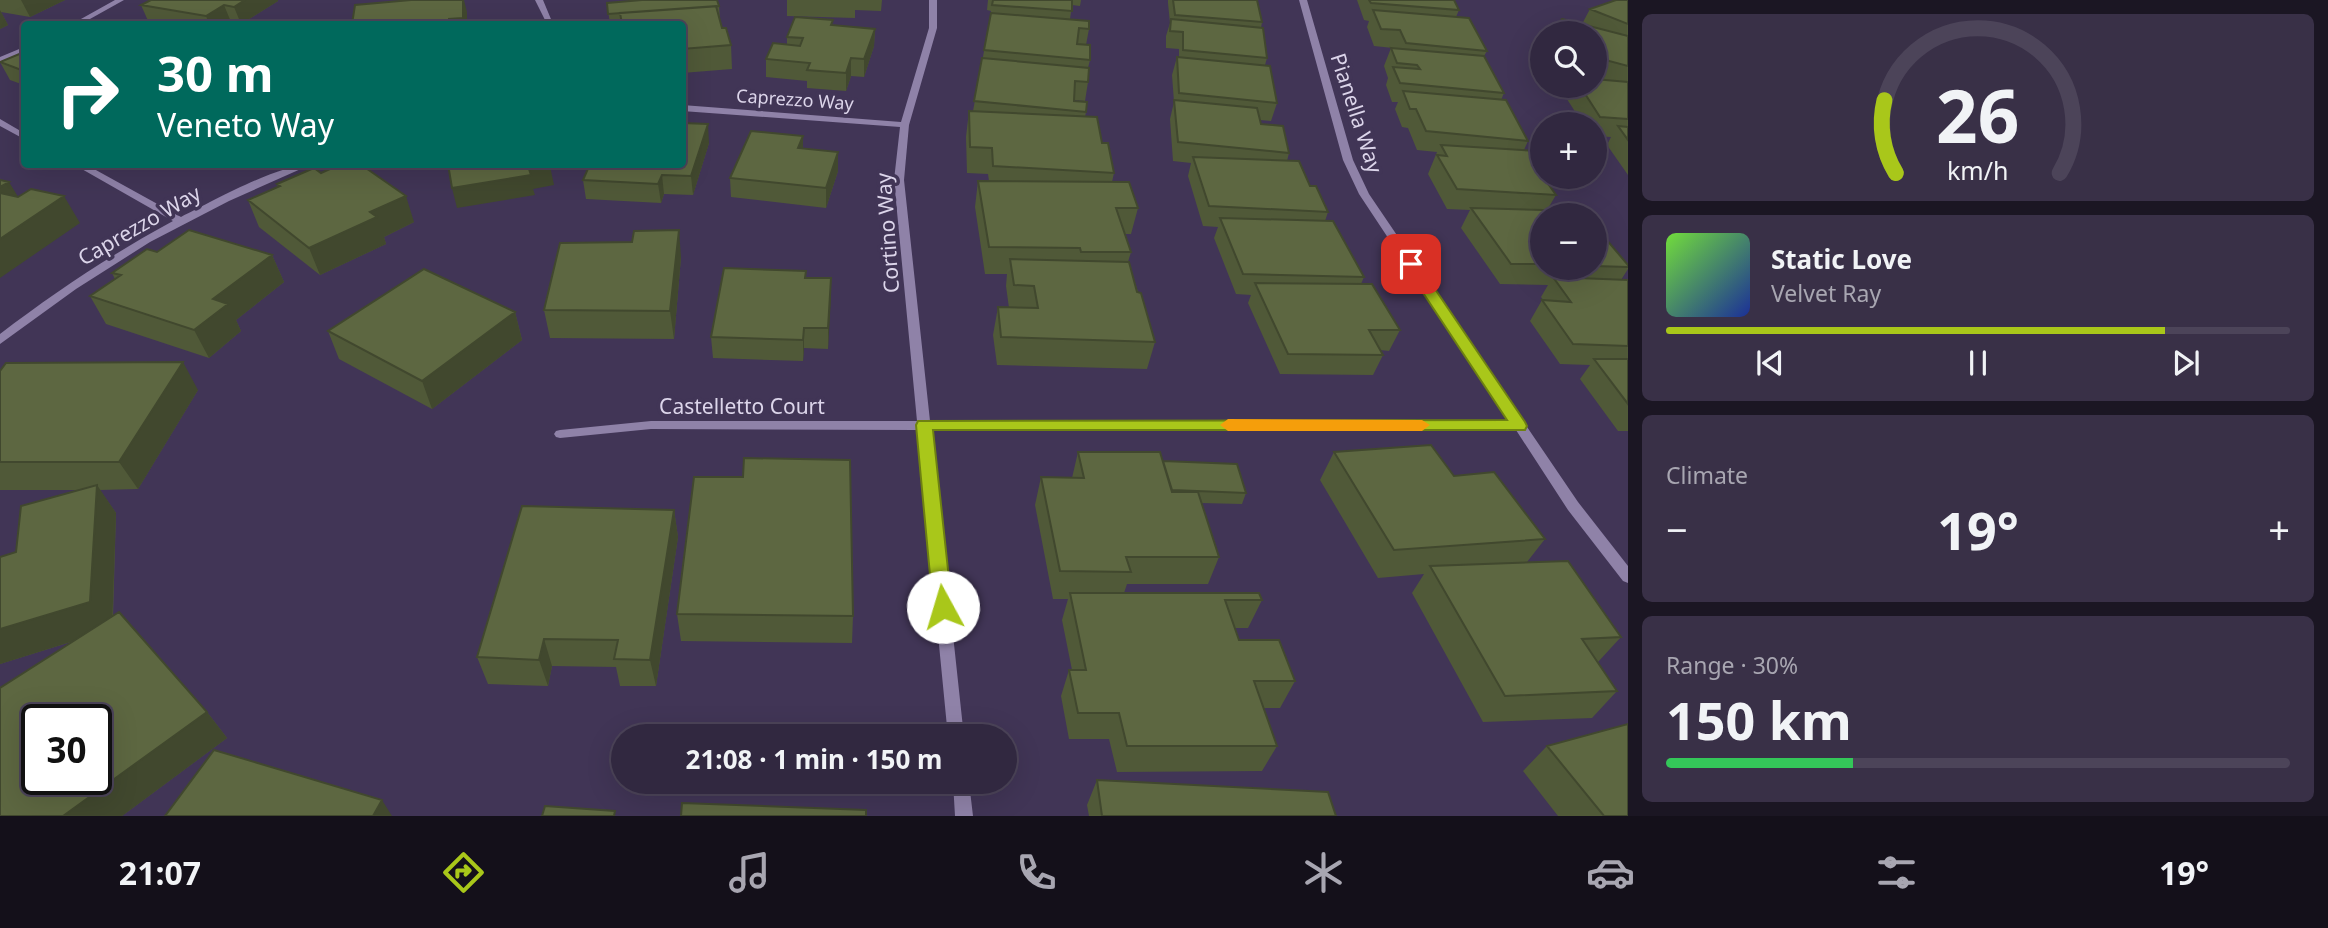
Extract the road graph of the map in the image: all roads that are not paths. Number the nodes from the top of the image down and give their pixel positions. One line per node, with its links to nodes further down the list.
1 (120, 0): 5 (street)
2 (539, 0): 6 (street)
3 (933, 0): 11 (street, Cortino Way)
4 (1303, 0): 18 (street, Pianella Way)
5 (82, 21)
6 (549, 21)
7 (21, 50): 8 (street)
8 (0, 60)
9 (686, 108): 11 (street, Caprezzo Way)
10 (0, 122): 12 (street)
11 (905, 125): 17 (street, Cortino Way)
12 (21, 134)
13 (84, 168): 15 (street)
14 (298, 168): 15 (street, Caprezzo Way)
15 (179, 220): 16 (street, Caprezzo Way)
16 (0, 340)
17 (924, 425): 18 (street, Castelletto Court); 19 (street, Castelletto Court); 21 (street, Cortino Way)
18 (1519, 426): 20 (street, Pianella Way)
19 (560, 434)
20 (1628, 577)
21 (955, 724)
22 (962, 794): 23 (street)
23 (964, 816)

